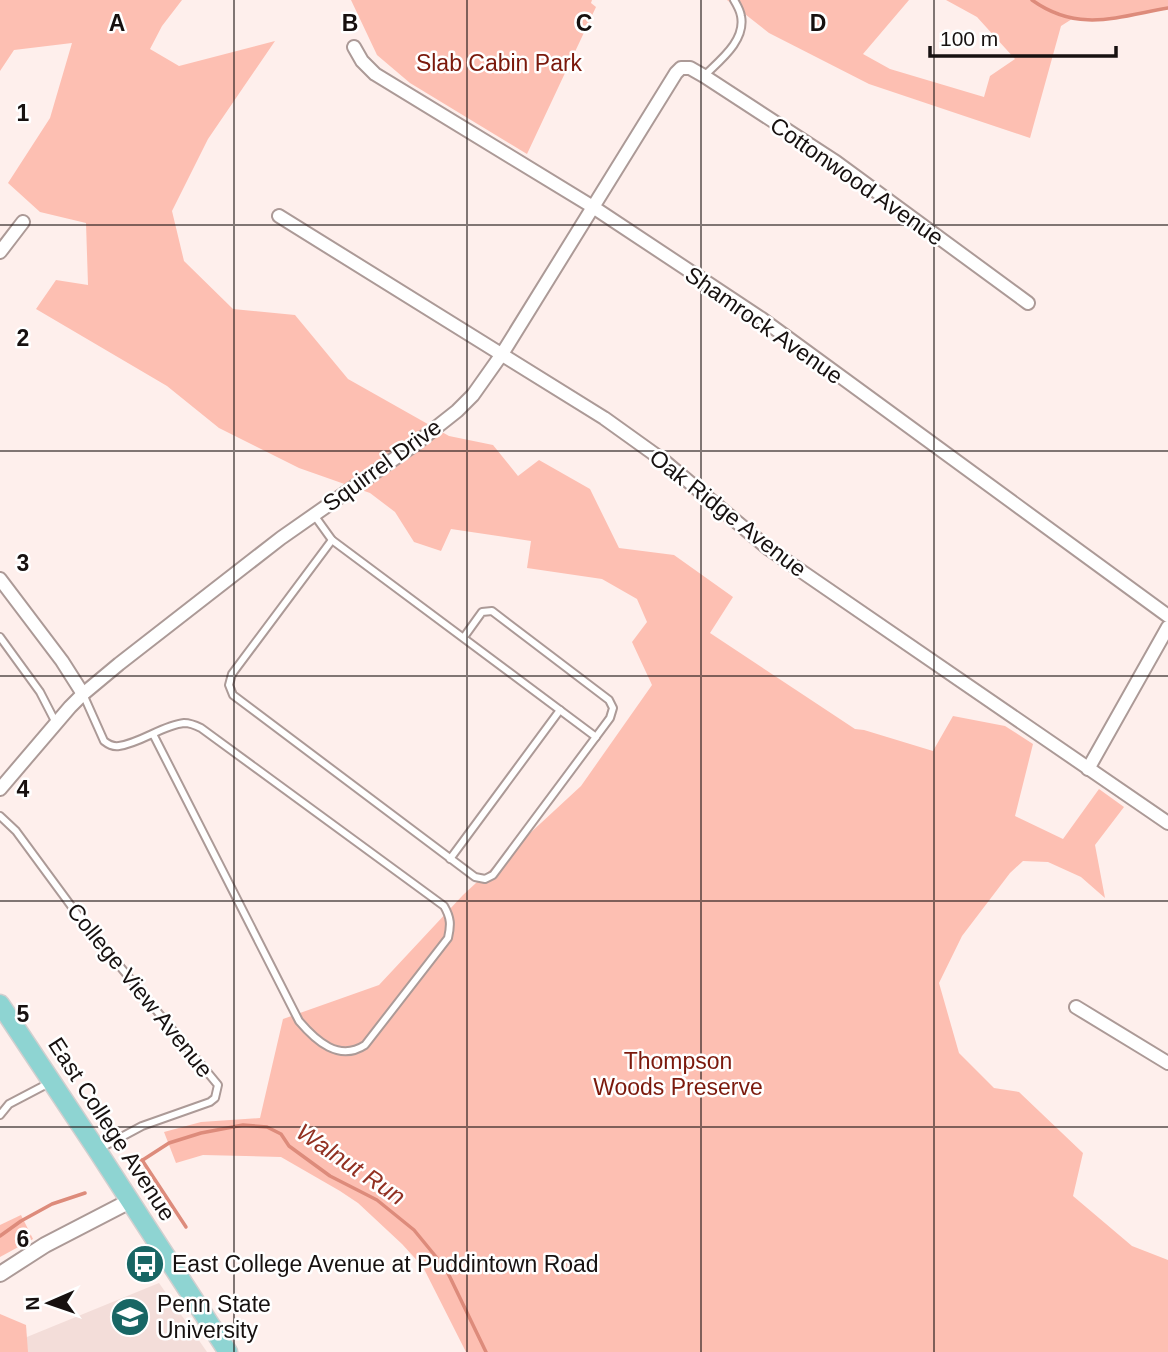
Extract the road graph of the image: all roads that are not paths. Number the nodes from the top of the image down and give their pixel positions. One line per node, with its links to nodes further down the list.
1 (734, 0): 4 (lane)
2 (354, 47): 5 (street, Shamrock Avenue)
3 (681, 68): 4 (street, Cottonwood Avenue); 5 (street, Squirrel Drive)
4 (704, 76): 9 (street, Cottonwood Avenue)
5 (593, 207): 10 (street, Squirrel Drive); 14 (street, Shamrock Avenue)
6 (279, 216): 10 (street, Oak Ridge Avenue)
7 (23, 222): 8 (street)
8 (0, 253)
9 (1028, 303)
10 (502, 354): 11 (street, Squirrel Drive); 23 (street, Oak Ridge Avenue)
11 (314, 515): 12 (lane); 18 (street, Squirrel Drive)
12 (332, 540): 17 (lane); 27 (lane)
13 (0, 579): 18 (street)
14 (1168, 616)
15 (1168, 627): 23 (street)
16 (0, 637): 20 (lane)
17 (464, 637): 19 (lane); 22 (lane)
18 (83, 694): 20 (street, Squirrel Drive); 21 (lane)
19 (560, 710): 22 (lane); 27 (lane)
20 (56, 723): 24 (street, Squirrel Drive)
21 (153, 734): 21 (lane)
22 (596, 737): 27 (lane)
23 (1088, 769): 26 (street, Oak Ridge Avenue)
24 (0, 789)
25 (0, 816): 33 (lane, College View Avenue)
26 (1168, 823)
27 (450, 859)
28 (1076, 1007): 30 (street)
29 (2, 1011): 31 (main road, East College Avenue)
30 (1168, 1063)
31 (52, 1082): 32 (lane); 33 (main road, East College Avenue)
32 (0, 1115)
33 (97, 1150): 34 (main road, East College Avenue)
34 (130, 1200): 35 (street); 36 (main road, East College Avenue)
35 (0, 1274)
36 (228, 1352)

